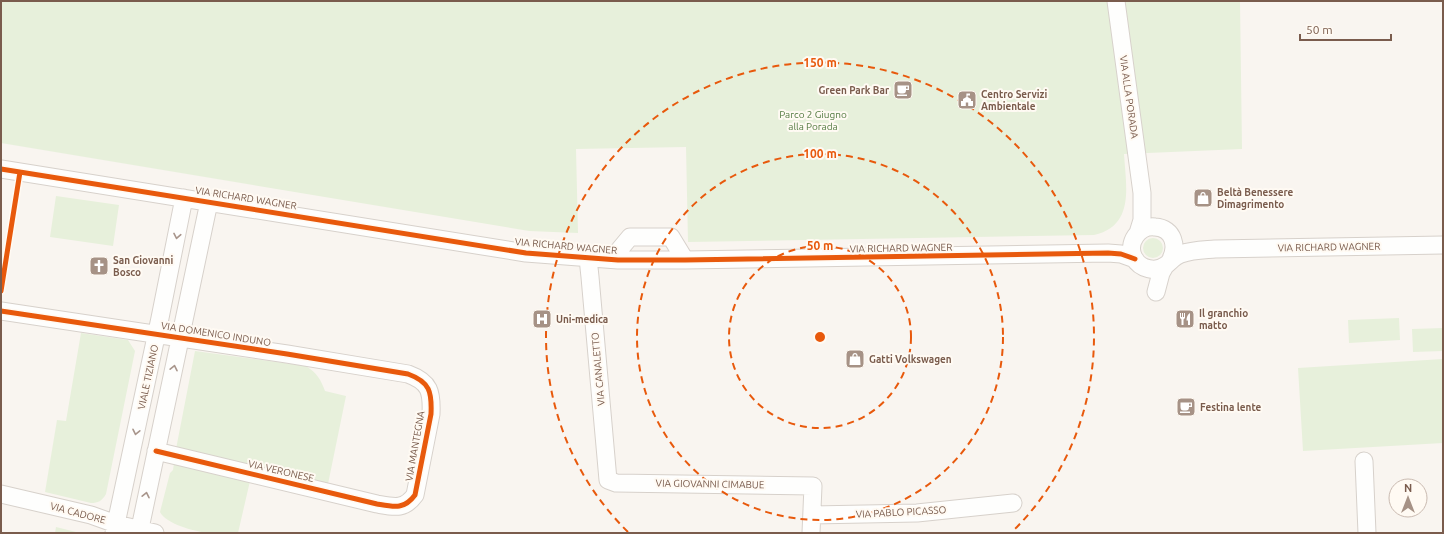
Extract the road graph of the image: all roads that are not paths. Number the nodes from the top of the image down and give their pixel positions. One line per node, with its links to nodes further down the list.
1 (1116, 1): 3 (street, VIA ALLA PORADA)
2 (1, 169): 4 (street, VIA RICHARD WAGNER)
3 (1142, 193): 6 (street, VIA ALLA PORADA); 7 (street, VIA ALLA PORADA)
4 (184, 198): 5 (street, VIA RICHARD WAGNER); 17 (street, VIALE TIZIANO, one-way to 17)
5 (209, 202): 11 (street, VIA RICHARD WAGNER); 18 (street)
6 (1167, 232): 7 (street); 9 (street, VIA RICHARD WAGNER); 15 (street)
7 (1136, 236): 10 (street, VIA RICHARD WAGNER); 14 (street)
8 (1443, 245): 9 (street, VIA RICHARD WAGNER)
9 (1215, 249): 15 (street, VIA RICHARD WAGNER)
10 (1108, 253): 13 (street, VIA RICHARD WAGNER); 14 (street, VIA RICHARD WAGNER)
11 (588, 258): 12 (street, VIA RICHARD WAGNER); 22 (street, VIA CANALETTO)
12 (618, 260): 13 (street, VIA RICHARD WAGNER); 13 (street)
13 (685, 260)
14 (1140, 263): 15 (street); 15 (street)
15 (1168, 264)
16 (1, 311): 17 (street, VIA DOMENICO INDUNO)
17 (157, 334): 18 (street, VIA DOMENICO INDUNO); 27 (street, VIALE TIZIANO, one-way to 27)
18 (180, 338): 19 (street, VIA DOMENICO INDUNO); 20 (street, one-way to 18)
19 (426, 383): 25 (street, VIA MANTEGNA)
20 (156, 451): 25 (street, VIA VERONESE); 28 (street, one-way to 20)
21 (1364, 461): 30 (street)
22 (608, 480): 26 (street, VIA GIOVANNI CIMABUE)
23 (1, 494): 27 (street, VIA CADORE)
24 (1013, 503): 26 (street, VIA PABLO PICASSO)
25 (402, 506)
26 (812, 515): 29 (street)
27 (115, 528): 28 (street, VIA CADORE)
28 (144, 532)
29 (811, 533)
30 (1367, 533)

